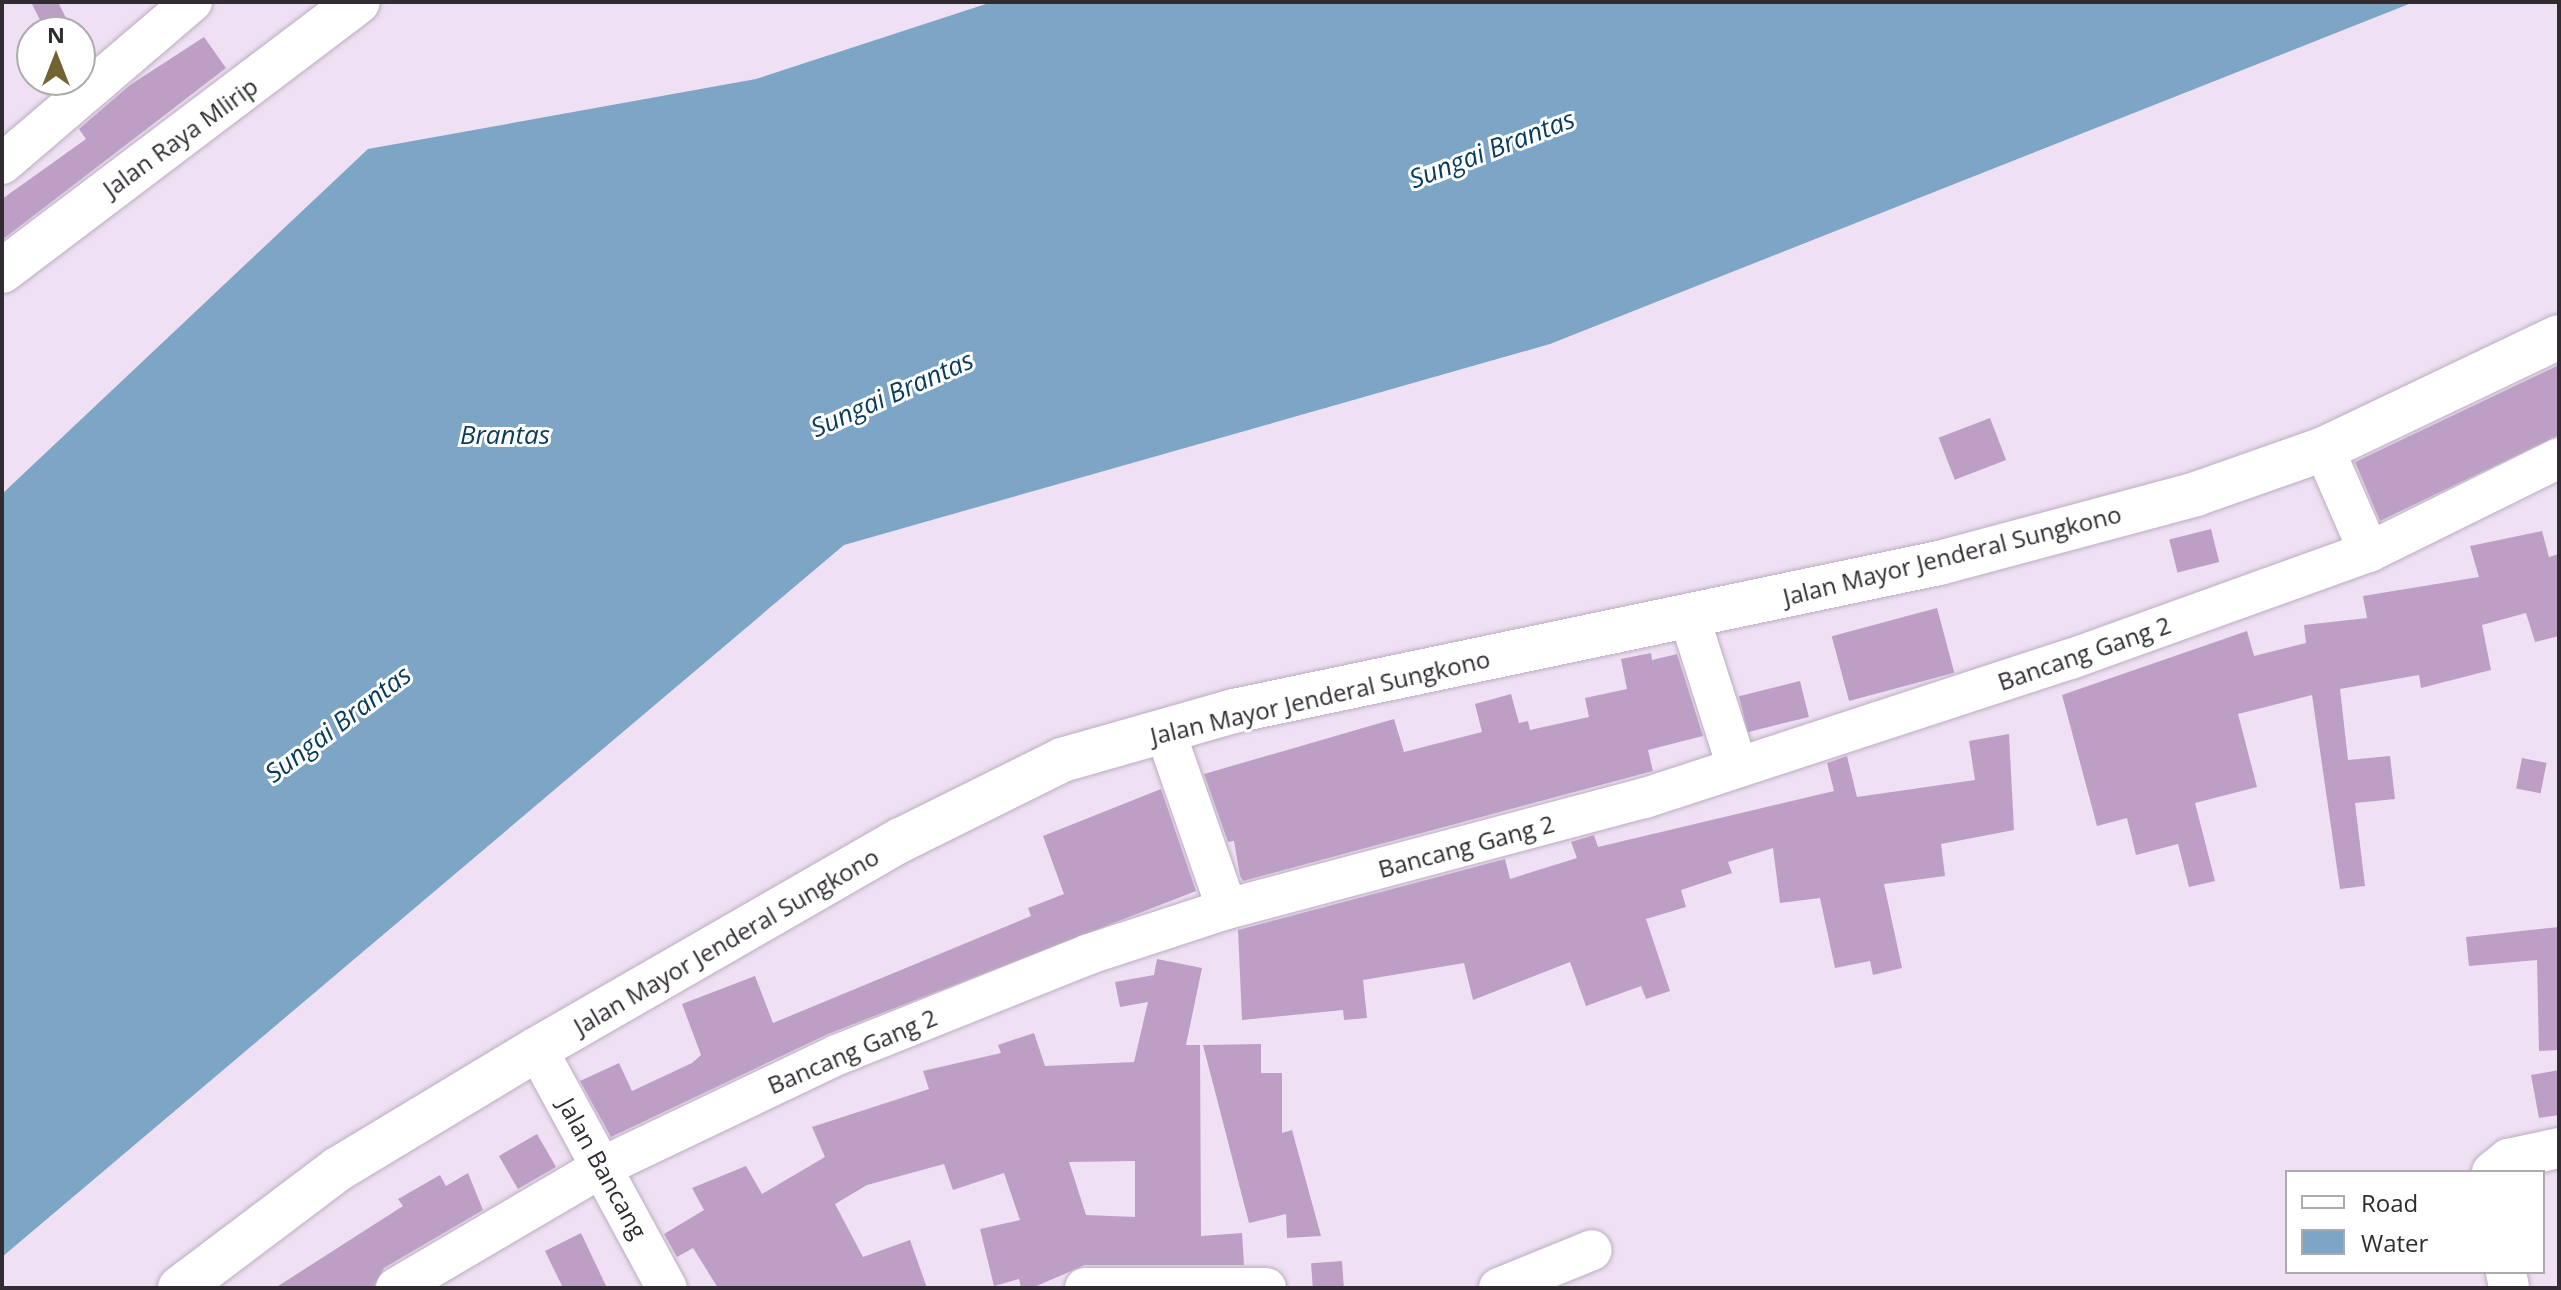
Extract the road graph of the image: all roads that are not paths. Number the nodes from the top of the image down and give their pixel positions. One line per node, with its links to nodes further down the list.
1 (192, 2): 3 (street)
2 (358, 2): 4 (main road, Jalan Raya Mlirip)
3 (2, 164)
4 (2, 271)
5 (2559, 337): 6 (main road, Jalan Mayor Jenderal Sungkono)
6 (2324, 449): 8 (street); 9 (main road, Jalan Mayor Jenderal Sungkono)
7 (2559, 458): 8 (street, Bancang Gang 2)
8 (2369, 552): 11 (street, Bancang Gang 2)
9 (1689, 616): 10 (main road, Jalan Mayor Jenderal Sungkono); 11 (street)
10 (1165, 731): 12 (street); 13 (main road, Jalan Mayor Jenderal Sungkono)
11 (1737, 766): 12 (street, Bancang Gang 2)
12 (1227, 909): 15 (street, Bancang Gang 2)
13 (537, 1049): 15 (street, Jalan Bancang); 18 (main road, Jalan Mayor Jenderal Sungkono)
14 (2559, 1148): 16 (street)
15 (604, 1166): 19 (street, Bancang Gang 2); 20 (street, Jalan Bancang)
16 (2494, 1170)
17 (1592, 1250): 23 (street)
18 (180, 1288)
19 (396, 1288)
20 (667, 1288)
21 (1085, 1288): 22 (street)
22 (1266, 1288)
23 (1499, 1288)

